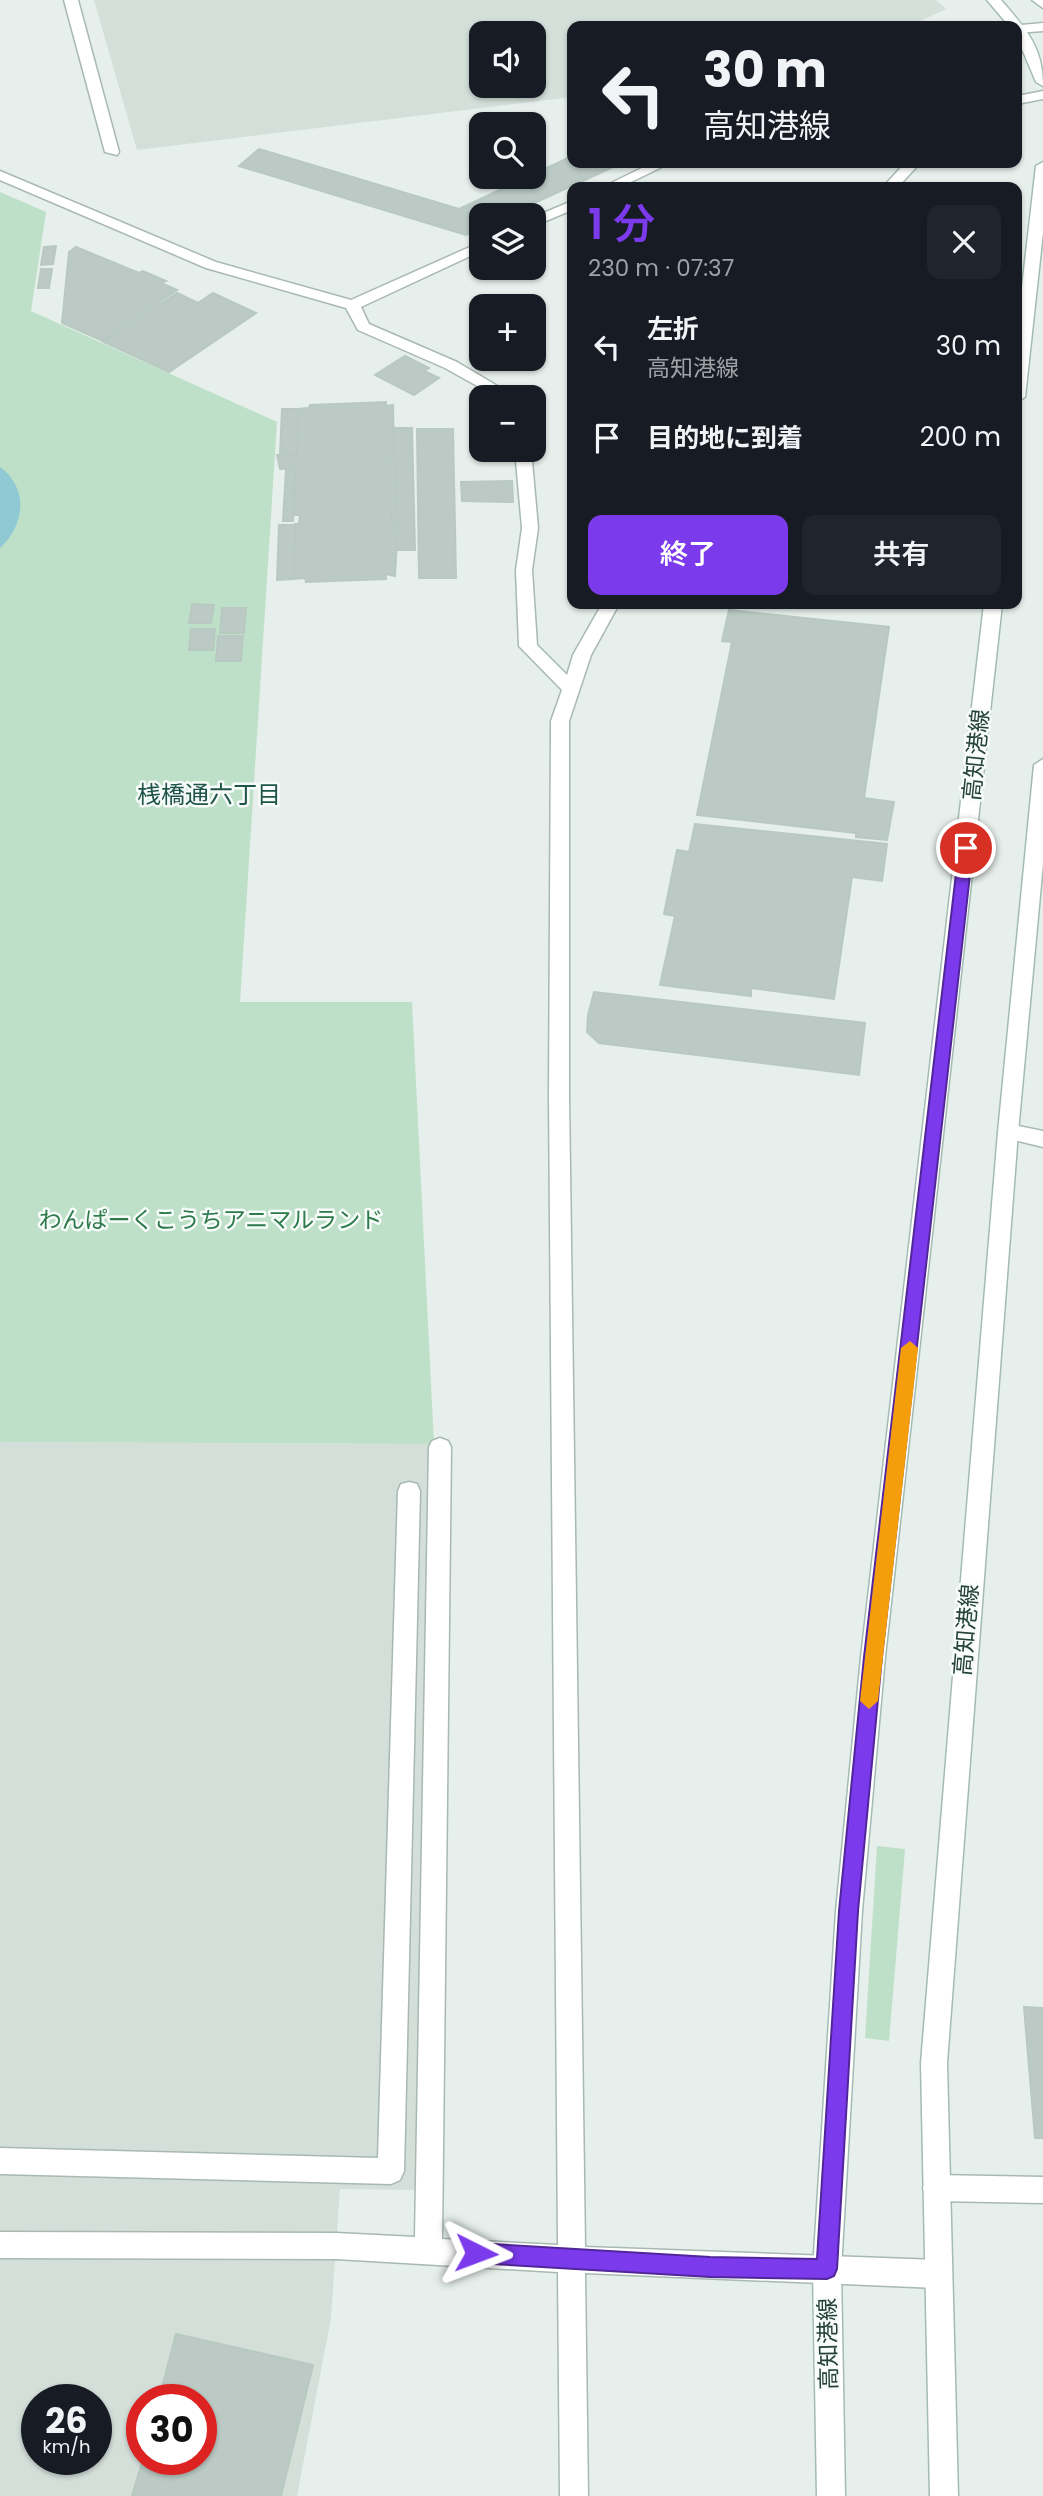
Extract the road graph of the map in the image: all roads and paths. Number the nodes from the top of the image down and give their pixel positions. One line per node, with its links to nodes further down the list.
1 (71, 0): 12 (street)
2 (994, 0): 5 (street)
3 (1039, 0): 4 (street)
4 (1043, 4)
5 (1011, 21)
6 (1043, 27): 7 (street)
7 (1022, 28)
8 (1022, 36): 9 (street)
9 (1043, 82)
10 (1043, 95): 11 (street)
11 (1022, 99)
12 (112, 152)
13 (1043, 166): 23 (street)
14 (652, 168): 17 (street)
15 (908, 168): 18 (street)
16 (0, 175): 22 (street)
17 (621, 182)
18 (895, 182)
19 (567, 207): 20 (street)
20 (546, 217)
21 (469, 252): 22 (street)
22 (352, 306): 24 (street)
23 (1022, 353)
24 (487, 385)
25 (524, 462): 28 (street)
26 (607, 609): 28 (street)
27 (992, 609): 40 (street, 高知港線)
28 (571, 689): 39 (street)
29 (1043, 765): 30 (street, 高知港線)
30 (1007, 1132): 31 (street); 35 (street, 高知港線)
31 (1043, 1139)
32 (440, 1447): 38 (street)
33 (409, 1491): 34 (street)
34 (0, 2161)
35 (936, 2188): 36 (street); 41 (street, 高知港線)
36 (1043, 2190)
37 (0, 2245): 38 (street)
38 (428, 2250): 39 (street)
39 (571, 2258): 40 (street); 42 (street)
40 (827, 2269): 41 (street); 43 (street, 高知港線)
41 (937, 2274): 44 (street, 高知港線)
42 (574, 2496)
43 (831, 2496)
44 (944, 2496)

